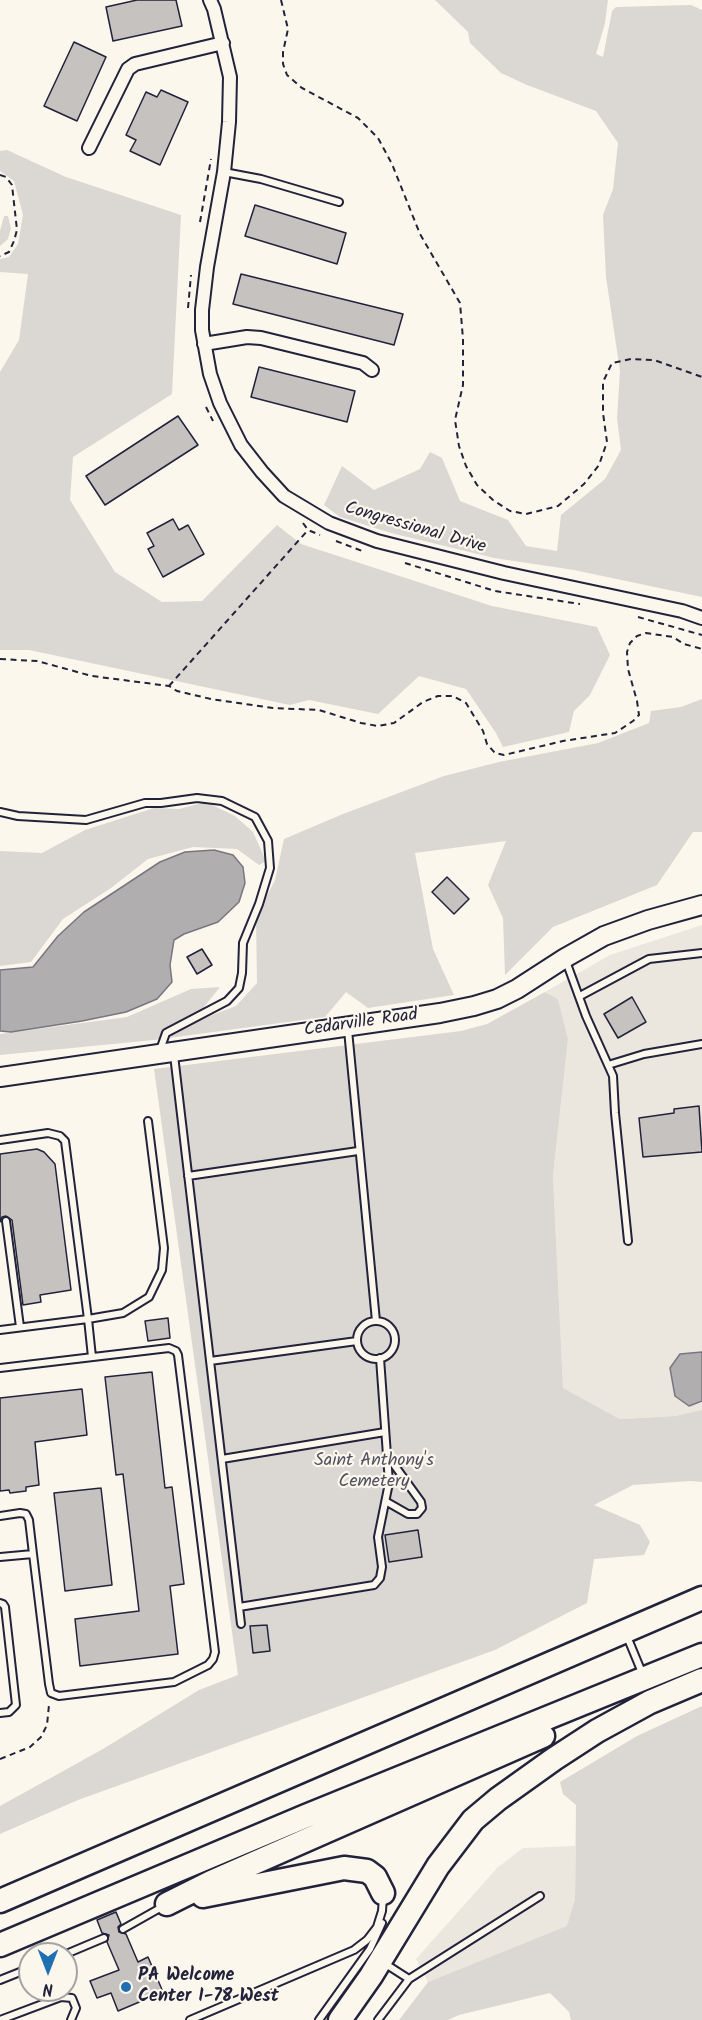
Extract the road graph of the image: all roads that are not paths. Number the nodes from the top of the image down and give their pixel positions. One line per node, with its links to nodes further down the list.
1 (210, 0): 2 (street, Congressional Drive)
2 (222, 43): 3 (street); 4 (street, Congressional Drive)
3 (89, 148)
4 (224, 172): 5 (lane); 6 (street, Congressional Drive)
5 (339, 202)
6 (204, 344): 7 (street); 8 (street, Congressional Drive)
7 (372, 370)
8 (702, 618)
9 (0, 812): 16 (lane)
10 (702, 905): 12 (main road, Cedarville Road)
11 (702, 953): 13 (lane)
12 (565, 958): 13 (lane); 14 (main road, Cedarville Road)
13 (580, 996): 17 (lane)
14 (347, 1026): 16 (main road, Cedarville Road); 21 (lane)
15 (702, 1044): 17 (lane)
16 (166, 1052): 18 (main road, Cedarville Road); 22 (lane)
17 (608, 1065): 24 (lane)
18 (0, 1077)
19 (148, 1121): 25 (lane)
20 (0, 1140): 25 (lane)
21 (358, 1151): 22 (lane); 26 (lane)
22 (188, 1176): 32 (lane)
23 (6, 1221): 27 (lane)
24 (627, 1241)
25 (88, 1319): 27 (lane); 30 (lane)
26 (376, 1321): 29 (lane); 31 (lane)
27 (20, 1327): 28 (lane)
28 (0, 1330)
29 (357, 1341): 31 (lane); 32 (lane)
30 (92, 1357): 33 (lane); 39 (lane)
31 (380, 1358): 34 (lane)
32 (210, 1360): 36 (lane)
33 (0, 1368)
34 (385, 1432): 35 (lane); 36 (lane)
35 (387, 1454): 37 (lane); 37 (lane)
36 (222, 1459): 43 (lane)
37 (387, 1502): 43 (lane)
38 (0, 1515): 39 (lane)
39 (33, 1554): 40 (lane)
40 (0, 1557)
41 (702, 1598): 47 (highway)
42 (0, 1603): 45 (lane)
43 (239, 1607): 44 (lane)
44 (241, 1624)
45 (8, 1630): 46 (lane); 51 (lane)
46 (0, 1631)
47 (625, 1631): 49 (lane); 54 (highway)
48 (702, 1656): 49 (highway)
49 (645, 1679): 55 (highway); 58 (highway)
50 (702, 1680): 60 (highway)
51 (0, 1713)
52 (383, 1893): 55 (highway); 66 (lane); 67 (lane)
53 (540, 1896): 62 (lane)
54 (0, 1901)
55 (167, 1904): 56 (lane)
56 (123, 1929)
57 (104, 1938): 59 (lane)
58 (0, 1945)
59 (78, 1949)
60 (380, 1961): 62 (lane); 68 (highway)
61 (18, 1973): 63 (lane)
62 (409, 1979): 69 (lane)
63 (0, 1980)
64 (0, 2020): 65 (lane)
65 (71, 2020)
66 (190, 2020)
67 (319, 2020)
68 (340, 2020)
69 (378, 2020)

